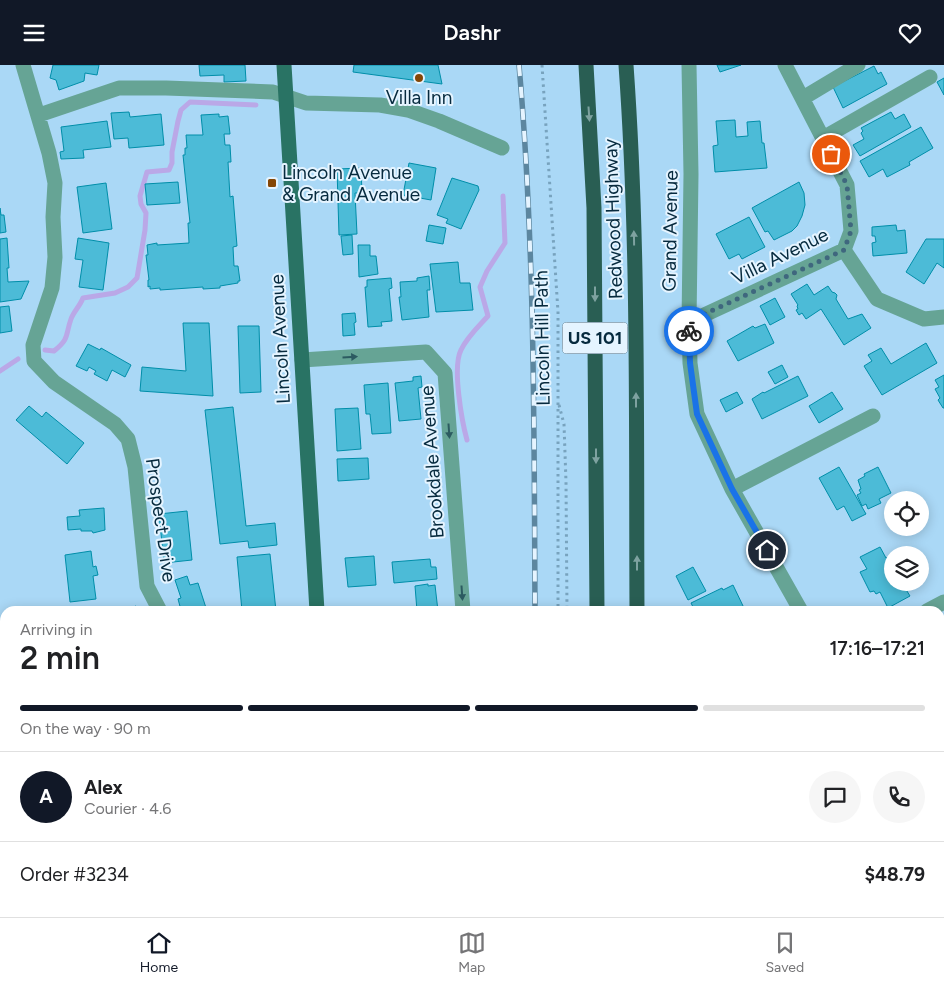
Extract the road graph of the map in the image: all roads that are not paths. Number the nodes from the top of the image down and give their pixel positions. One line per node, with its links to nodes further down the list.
1 (23, 65): 11 (street, Prospect Drive)
2 (284, 65): 9 (main road, Lincoln Avenue)
3 (586, 65): 23 (highway, Redwood Highway / US 101, one-way to 23)
4 (626, 65): 24 (highway, Redwood Highway / US 101, one-way to 4)
5 (689, 65): 16 (street, Grand Avenue)
6 (785, 65): 10 (street, Villa Avenue)
7 (858, 65): 10 (street)
8 (930, 77): 12 (street)
9 (287, 96): 11 (street); 13 (street); 17 (main road, Lincoln Avenue)
10 (803, 98): 12 (street, Villa Avenue)
11 (38, 115): 20 (street, Prospect Drive)
12 (823, 138): 14 (street, Villa Avenue)
13 (502, 148)
14 (844, 250): 15 (street); 16 (street, Villa Avenue)
15 (944, 317)
16 (689, 321): 19 (street, Grand Avenue)
17 (302, 360): 21 (main road, Lincoln Avenue); 22 (street, Brookdale Avenue, one-way to 22)
18 (874, 415): 19 (street)
19 (732, 489): 25 (street, Grand Avenue)
20 (157, 606)
21 (317, 606)
22 (463, 606)
23 (597, 606)
24 (637, 606)
25 (798, 606)

